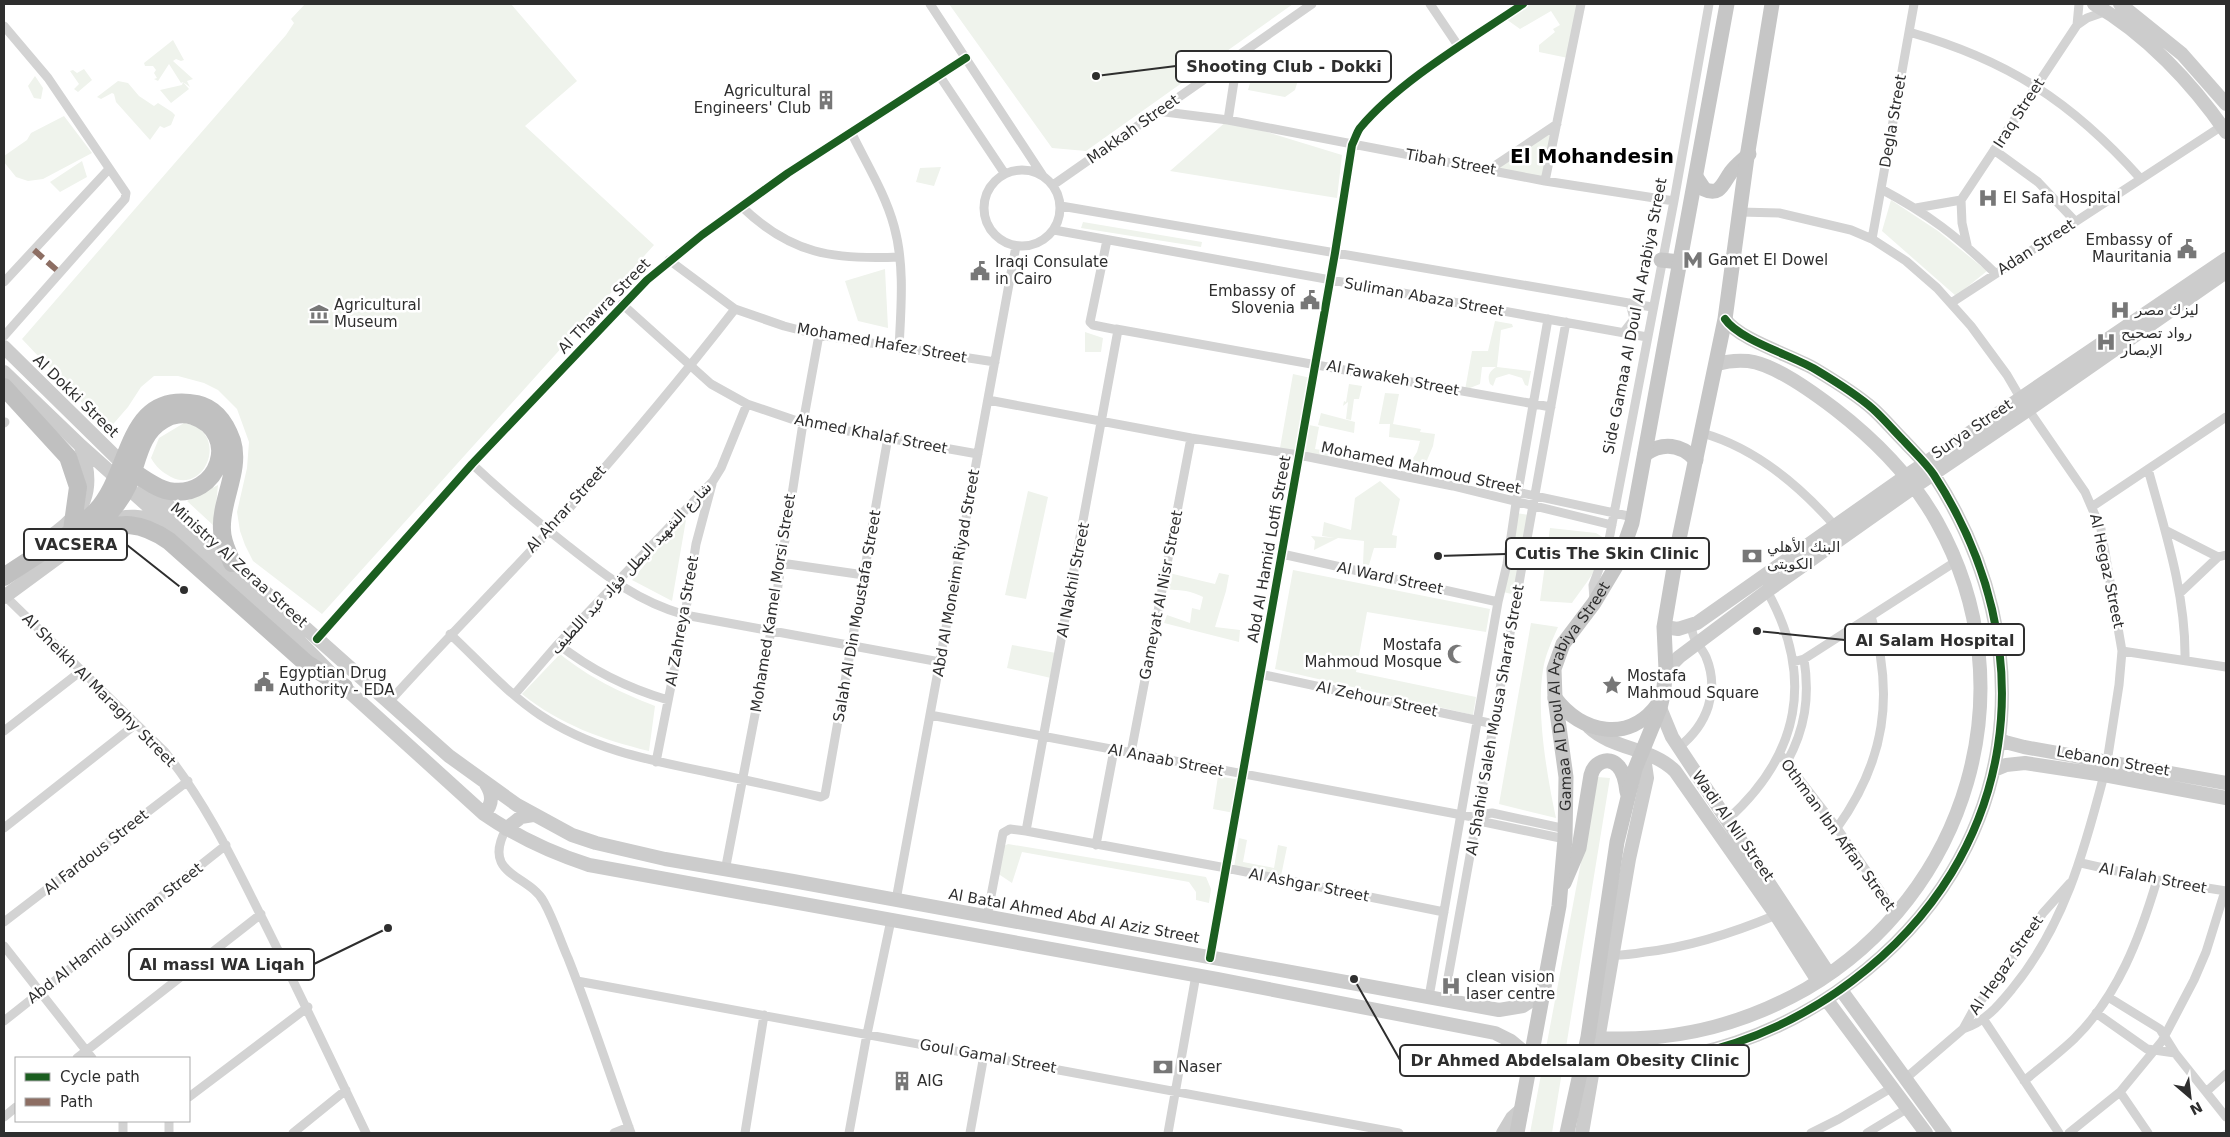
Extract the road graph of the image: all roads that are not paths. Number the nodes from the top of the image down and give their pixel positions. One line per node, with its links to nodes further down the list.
1 (930, 4): 20 (street)
2 (1312, 4): 19 (street, Makkah Street)
3 (1430, 4): 18 (street)
4 (1523, 4): 18 (street)
5 (1581, 4): 26 (street)
6 (1709, 4): 41 (street, Side Gamaa Al Doul Al Arabiya Street)
7 (1727, 4): 36 (main road, Gamaa Al Doul Al Arabiya Street)
8 (1772, 4): 31 (main road)
9 (1778, 4): 31 (main road)
10 (1914, 4): 17 (street, Degla Street)
11 (2079, 4): 15 (street, Iraq Street)
12 (2094, 4): 14 (street)
13 (2120, 4): 23 (street)
14 (2107, 11): 15 (street, Iraq Street); 27 (street)
15 (2077, 25): 22 (street, Iraq Street)
16 (4, 26): 32 (street)
17 (1909, 32): 22 (street); 40 (street, Degla Street)
18 (1459, 47): 29 (street)
19 (1238, 55): 24 (street, Makkah Street); 25 (street)
20 (966, 58): 21 (street, Al Thawra Street); 35 (street)
21 (939, 75): 28 (street, Al Thawra Street); 34 (street)
22 (2036, 86): 30 (street, Iraq Street); 37 (street)
23 (2226, 104)
24 (1157, 111): 25 (street, Tibah Street); 39 (street, Makkah Street)
25 (1228, 120): 29 (street, Tibah Street)
26 (1557, 124): 33 (street); 38 (street)
27 (2224, 129): 37 (street, Adan Street)
28 (851, 132): 44 (street, Al Thawra Street); 54 (street)
29 (1352, 145): 33 (street, Tibah Street); 53 (street, Abd Al Hamid Lotfi Street)
30 (1994, 150): 42 (street, Iraq Street); 47 (street)
31 (1746, 156): 36 (main road); 46 (main road)
32 (109, 169): 63 (street); 75 (street)
33 (1490, 169): 38 (street, Tibah Street)
34 (1005, 174): 35 (street); 52 (street)
35 (1043, 176): 39 (street)
36 (1696, 176): 58 (main road, Gamaa Al Doul Al Arabiya Street)
37 (2140, 178): 47 (street, Adan Street)
38 (1545, 181): 41 (street, Tibah Street)
39 (1053, 185): 43 (street)
40 (1881, 190): 45 (street); 49 (street, Degla Street)
41 (1674, 200): 57 (street, Side Gamaa Al Doul Al Arabiya Street)
42 (1961, 200): 45 (street); 51 (street)
43 (1061, 206): 48 (street); 53 (street, Suliman Abaza Street)
44 (742, 207): 54 (street); 56 (street, Al Thawra Street)
45 (1916, 208): 51 (street)
46 (1740, 212): 49 (street, Al Hegaz Street); 70 (main road)
47 (2076, 221): 60 (street, Adan Street)
48 (1054, 230): 50 (street, Suliman Abaza Street); 52 (street)
49 (1872, 239): 64 (street, Al Hegaz Street)
50 (1107, 240): 62 (street, Suliman Abaza Street); 72 (street)
51 (1967, 245): 60 (street)
52 (1016, 246): 80 (street, Abd Al Moneim Riyad Street)
53 (1335, 253): 62 (street, Abd Al Hamid Lotfi Street); 66 (street, Suliman Abaza Street)
54 (899, 257): 79 (street)
55 (2226, 259): 61 (street, Surya Street)
56 (669, 260): 65 (street, Al Thawra Street); 68 (street, Mohamed Hafez Street)
57 (1661, 260): 58 (main road); 67 (street, Side Gamaa Al Doul Al Arabiya Street)
58 (1680, 262): 100 (main road, Gamaa Al Doul Al Arabiya Street)
59 (2226, 272): 61 (street, Surya Street)
60 (1995, 273): 64 (street, Adan Street)
61 (2211, 276): 90 (street, Surya Street)
62 (1330, 280): 69 (street, Suliman Abaza Street); 82 (street, Abd Al Hamid Lotfi Street)
63 (4, 282)
64 (1951, 302): 90 (street, Al Hegaz Street)
65 (622, 304): 84 (street, Ahmed Khalaf Street); 103 (street, Al Thawra Street)
66 (1630, 304): 67 (street, Suliman Abaza Street); 73 (street)
67 (1652, 306): 76 (street, Side Gamaa Al Doul Al Arabiya Street)
68 (735, 309): 74 (street, Mohamed Hafez Street); 84 (street, Al Ahrar Street)
69 (1548, 319): 71 (street, Suliman Abaza Street); 89 (street, Al Shahid Saleh Mousa Sharaf Street)
70 (1725, 319): 77 (street); 83 (main road)
71 (1566, 322): 73 (street, Suliman Abaza Street); 91 (street, Al Shahid Saleh Mousa Sharaf Street)
72 (1116, 329): 82 (street, Al Fawakeh Street); 93 (street, Al Nakhil Street)
73 (1624, 332): 76 (street, Suliman Abaza Street)
74 (819, 335): 79 (street, Mohamed Hafez Street); 94 (street, Mohamed Kamel Morsi Street)
75 (4, 336)
76 (1647, 337): 114 (street, Side Gamaa Al Doul Al Arabiya Street)
77 (1762, 343): 81 (street); 105 (street)
78 (4, 347): 104 (street, Al Dokki Street)
79 (899, 348): 80 (street, Mohamed Hafez Street)
80 (995, 362): 87 (street, Abd Al Moneim Riyad Street)
81 (1757, 363): 83 (street); 107 (street)
82 (1316, 364): 89 (street, Al Fawakeh Street); 101 (street, Abd Al Hamid Lotfi Street)
83 (1717, 364): 95 (main road)
84 (690, 366): 88 (street, Ahmed Khalaf Street); 120 (street, Al Ahrar Street)
85 (4, 372): 98 (street)
86 (4, 387): 119 (highway)
87 (988, 400): 93 (street, Mohamed Mahmoud Street); 99 (street, Abd Al Moneim Riyad Street)
88 (747, 404): 94 (street, Ahmed Khalaf Street); 108 (street, شارع الشهيد البطل فؤاد عبد اللطيف)
89 (1533, 404): 91 (street, Al Fawakeh Street); 109 (street, Al Shahid Saleh Mousa Sharaf Street)
90 (2024, 405): 105 (street, Surya Street); 113 (street, Al Hegaz Street)
91 (1551, 408): 110 (street, Al Shahid Saleh Mousa Sharaf Street)
92 (2226, 417): 106 (street)
93 (1102, 420): 97 (street, Mohamed Mahmoud Street); 172 (street, Al Nakhil Street)
94 (803, 422): 96 (street, Ahmed Khalaf Street); 127 (street, Mohamed Kamel Morsi Street)
95 (1702, 433): 102 (main road); 117 (street)
96 (888, 437): 99 (street, Ahmed Khalaf Street); 129 (street, Salah Al Din Moustafa Street)
97 (1191, 438): 101 (street, Mohamed Mahmoud Street); 177 (street, Gameyat Al Nisr Street)
98 (81, 446): 119 (street); 121 (street, Ministry Al Zeraa Street)
99 (978, 454): 154 (street, Abd Al Moneim Riyad Street)
100 (1645, 454): 102 (main road); 115 (main road, Gamaa Al Doul Al Arabiya Street)
101 (1299, 455): 111 (street, Mohamed Mahmoud Street); 123 (street, Abd Al Hamid Lotfi Street)
102 (1696, 460): 142 (main road)
103 (472, 464): 120 (street); 145 (street, Al Thawra Street)
104 (126, 467): 119 (highway); 126 (street, Ministry Al Zeraa Street)
105 (1929, 469): 107 (street, Surya Street); 137 (street)
106 (2148, 469): 113 (street); 118 (street)
107 (1910, 481): 117 (street, Surya Street); 125 (street); 132 (street, Surya Street)
108 (713, 482): 131 (street, شارع الشهيد البطل فؤاد عبد اللطيف); 138 (street, Al Zahreya Street)
109 (1517, 492): 110 (street, Mohamed Mahmoud Street); 111 (street, Al Shahid Saleh Mousa Sharaf Street)
110 (1535, 496): 112 (street, Al Shahid Saleh Mousa Sharaf Street); 114 (street, Mohamed Mahmoud Street)
111 (1516, 503): 112 (street, Mohamed Mahmoud Street); 135 (street, Al Shahid Saleh Mousa Sharaf Street)
112 (1533, 506): 116 (street, Mohamed Mahmoud Street); 169 (street, Al Shahid Saleh Mousa Sharaf Street)
113 (2092, 506): 151 (street, Al Hegaz Street)
114 (1614, 512): 115 (street, Mohamed Mahmoud Street); 116 (street, Side Gamaa Al Doul Al Arabiya Street)
115 (1633, 517): 136 (main road, Gamaa Al Doul Al Arabiya Street)
116 (1612, 524): 136 (street, Side Gamaa Al Doul Al Arabiya Street)
117 (1835, 526): 141 (street, Surya Street)
118 (2165, 530): 124 (street); 133 (street)
119 (73, 531): 122 (street); 126 (highway); 128 (street); 130 (highway); 134 (highway); 160 (highway)
120 (549, 531): 131 (street); 144 (street, Al Ahrar Street)
121 (178, 532): 122 (street); 160 (street, Ministry Al Zeraa Street)
122 (69, 549): 134 (street)
123 (1282, 554): 135 (street, Al Ward Street); 159 (street, Abd Al Hamid Lotfi Street)
124 (2222, 556): 133 (street)
125 (1956, 562): 139 (street); 140 (street)
126 (232, 563): 145 (street, Ministry Al Zeraa Street)
127 (781, 563): 129 (street); 143 (street, Mohamed Kamel Morsi Street)
128 (4, 569)
129 (864, 575): 148 (street, Salah Al Din Moustafa Street)
130 (4, 577)
131 (615, 583): 138 (street); 146 (street, شارع الشهيد البطل فؤاد عبد اللطيف)
132 (1767, 591): 147 (street, Surya Street); 155 (street)
133 (2180, 593): 153 (street)
134 (4, 595): 158 (street, Al Sheikh Al Maraghy Street)
135 (1498, 602): 167 (street, Al Shahid Saleh Mousa Sharaf Street)
136 (1594, 603): 162 (main road, Gamaa Al Doul Al Arabiya Street)
137 (1993, 612): 140 (street); 149 (street)
138 (685, 615): 143 (street); 163 (street, Al Zahreya Street)
139 (1871, 616): 152 (street); 200 (street)
140 (1972, 617): 150 (street)
141 (1692, 626): 142 (street); 147 (street)
142 (1664, 627): 157 (main road)
143 (771, 631): 148 (street); 188 (street, Mohamed Kamel Morsi Street)
144 (450, 634): 161 (street); 164 (street, Al Ahrar Street)
145 (317, 639): 164 (street, Ministry Al Zeraa Street)
146 (558, 644): 161 (street, شارع الشهيد البطل فؤاد عبد اللطيف); 163 (street)
147 (1698, 644): 157 (street, Surya Street); 174 (street)
148 (852, 645): 154 (street); 188 (street, Salah Al Din Moustafa Street)
149 (1998, 648): 150 (street); 173 (street)
150 (1979, 651): 207 (street)
151 (2122, 651): 153 (street); 184 (street, Al Hegaz Street)
152 (1804, 659): 155 (street); 182 (street)
153 (2185, 660): 156 (street)
154 (940, 662): 166 (street, Abd Al Moneim Riyad Street)
155 (1793, 662): 179 (street)
156 (2226, 667)
157 (1666, 670): 165 (main road)
158 (81, 671): 168 (street, Al Sheikh Al Maraghy Street); 171 (street)
159 (1260, 674): 167 (street, Al Zehour Street); 187 (street, Abd Al Hamid Lotfi Street)
160 (344, 686): 194 (street, Ministry Al Zeraa Street)
161 (514, 695): 181 (street)
162 (1555, 698): 170 (main road); 203 (main road, Gamaa Al Doul Al Arabiya Street)
163 (668, 700): 181 (street, Al Zahreya Street)
164 (389, 702): 191 (street, Ministry Al Zeraa Street)
165 (1661, 703): 170 (main road); 174 (street, Wadi Al Nil Street); 178 (main road)
166 (930, 715): 172 (street, Al Anaab Street); 218 (street, Abd Al Moneim Riyad Street)
167 (1477, 720): 169 (street, Al Zehour Street); 196 (street, Al Shahid Saleh Mousa Sharaf Street)
168 (136, 724): 189 (street, Al Sheikh Al Maraghy Street); 199 (street)
169 (1494, 724): 197 (street, Al Shahid Saleh Mousa Sharaf Street)
170 (1589, 727): 178 (street, Wadi Al Nil Street)
171 (4, 730)
172 (1044, 736): 176 (street, Al Anaab Street); 202 (street, Al Nakhil Street)
173 (1999, 738): 175 (street, Lebanon Street); 185 (street)
174 (1678, 747): 180 (street, Wadi Al Nil Street)
175 (2024, 747): 183 (street); 184 (street, Lebanon Street)
176 (1114, 750): 177 (street, Al Anaab Street); 206 (street)
177 (1131, 753): 187 (street, Al Anaab Street)
178 (1640, 753): 186 (street, Wadi Al Nil Street); 193 (main road); 227 (street)
179 (1780, 754): 182 (street, Othman Ibn Affan Street); 198 (street)
180 (1686, 760): 186 (street); 198 (street, Wadi Al Nil Street)
181 (656, 762): 188 (street)
182 (1787, 762): 200 (street, Othman Ibn Affan Street)
183 (2026, 763): 184 (street, Lebanon Street); 185 (street, Lebanon Street)
184 (2105, 768): 190 (street, Lebanon Street); 192 (street, Lebanon Street); 209 (street, Al Hegaz Street)
185 (1994, 770): 208 (street)
186 (1675, 771): 221 (street, Wadi Al Nil Street)
187 (1243, 774): 196 (street, Al Anaab Street); 210 (street, Abd Al Hamid Lotfi Street)
188 (742, 780): 211 (street, Mohamed Kamel Morsi Street)
189 (188, 781): 205 (street, Al Sheikh Al Maraghy Street); 225 (street, Al Fardous Street)
190 (2226, 783)
191 (486, 784): 194 (street); 195 (street, Ministry Al Zeraa Street)
192 (2226, 798)
193 (1627, 801): 216 (main road); 227 (main road)
194 (484, 814): 201 (street, Ministry Al Zeraa Street)
195 (533, 815): 201 (street); 204 (street, Ministry Al Zeraa Street)
196 (1462, 816): 197 (street, Al Anaab Street); 219 (street, Al Shahid Saleh Mousa Sharaf Street)
197 (1478, 818): 203 (street); 237 (street, Al Shahid Saleh Mousa Sharaf Street)
198 (1727, 820): 230 (street, Wadi Al Nil Street)
199 (4, 828)
200 (1837, 828): 222 (street, Othman Ibn Affan Street)
201 (506, 829): 224 (street, Ministry Al Zeraa Street); 231 (street)
202 (1026, 831): 206 (street, Al Ashgar Street); 223 (street)
203 (1566, 834): 216 (main road, Gamaa Al Doul Al Arabiya Street)
204 (596, 843): 211 (street, Al Batal Ahmed Abd Al Aziz Street)
205 (226, 845): 220 (street, Al Sheikh Al Maraghy Street); 233 (street, Abd Al Hamid Suliman Street)
206 (1096, 846): 210 (street, Al Ashgar Street)
207 (1943, 847): 208 (street); 212 (street)
208 (1964, 854): 215 (street)
209 (2080, 863): 213 (street, Al Falah Street); 214 (street, Al Hegaz Street)
210 (1226, 868): 219 (street, Al Ashgar Street); 228 (street, Abd Al Hamid Lotfi Street)
211 (725, 871): 218 (street, Al Batal Ahmed Abd Al Aziz Street)
212 (1927, 874): 215 (street); 222 (street)
213 (2157, 880): 217 (street, Al Falah Street); 236 (street)
214 (2072, 881): 243 (street, Al Hegaz Street); 245 (street, Al Hegaz Street)
215 (1946, 883): 232 (street)
216 (1560, 889): 234 (main road, Gamaa Al Doul Al Arabiya Street)
217 (2225, 891): 248 (street)
218 (896, 900): 223 (street, Al Batal Ahmed Abd Al Aziz Street); 224 (street)
219 (1444, 912): 235 (street, Al Shahid Saleh Mousa Sharaf Street)
220 (260, 914): 239 (street, Al Sheikh Al Maraghy Street); 253 (street)
221 (1776, 915): 227 (street); 230 (street, Wadi Al Nil Street)
222 (1897, 915): 230 (street)
223 (987, 917): 228 (street, Al Batal Ahmed Abd Al Aziz Street)
224 (891, 920): 229 (street); 247 (street)
225 (4, 922)
226 (4, 946): 233 (street)
227 (1606, 954): 249 (main road)
228 (1210, 958): 235 (street, Al Batal Ahmed Abd Al Aziz Street)
229 (1196, 975): 246 (street); 263 (street)
230 (1824, 978): 250 (street)
231 (577, 980): 242 (street, Goul Gamal Street); 272 (street)
232 (1841, 990): 238 (street); 259 (street)
233 (40, 991): 244 (street, Abd Al Hamid Suliman Street); 253 (street)
234 (1544, 992): 240 (street, Al Batal Ahmed Abd Al Aziz Street); 255 (main road, Gamaa Al Doul Al Arabiya Street)
235 (1429, 997): 237 (street, Al Batal Ahmed Abd Al Aziz Street)
236 (2108, 997): 241 (street); 248 (street)
237 (1444, 1000): 240 (street, Al Batal Ahmed Abd Al Aziz Street)
238 (1826, 1000): 256 (street); 261 (street)
239 (308, 1007): 262 (street, Al Sheikh Al Maraghy Street); 266 (street)
240 (1499, 1010): 246 (street)
241 (2096, 1013): 251 (street); 260 (street)
242 (764, 1015): 247 (street, Goul Gamal Street); 277 (street)
243 (1984, 1020): 245 (street, Al Hegaz Street); 260 (street)
244 (4, 1021)
245 (1963, 1029): 259 (street, Al Hegaz Street)
246 (1495, 1033): 255 (street)
247 (867, 1034): 254 (street, Goul Gamal Street); 278 (street)
248 (2164, 1034): 251 (street); 252 (street)
249 (1594, 1037): 250 (street); 257 (main road)
250 (1646, 1038): 256 (street)
251 (2153, 1051): 252 (street); 265 (street)
252 (2175, 1053): 264 (street)
253 (89, 1055)
254 (984, 1055): 263 (street, Goul Gamal Street); 279 (street)
255 (1531, 1058): 269 (main road, Gamaa Al Doul Al Arabiya Street)
256 (1650, 1061): 257 (street)
257 (1588, 1063): 284 (main road); 285 (street)
258 (2226, 1074): 264 (street)
259 (1906, 1078): 289 (street)
260 (2024, 1081): 290 (street)
261 (1893, 1087): 268 (street); 286 (street)
262 (346, 1090): 274 (street); 275 (street, Al Sheikh Al Maraghy Street)
263 (1175, 1090): 273 (street, Goul Gamal Street); 280 (street)
264 (2207, 1091): 271 (street)
265 (2120, 1092): 291 (street); 292 (street)
266 (190, 1097)
267 (15, 1108): 270 (street)
268 (1908, 1108): 287 (street); 288 (street)
269 (1522, 1109): 282 (street); 283 (main road, Gamaa Al Doul Al Arabiya Street)
270 (4, 1117)
271 (2226, 1117)
272 (630, 1130): 276 (street)
273 (1365, 1130): 281 (street, Goul Gamal Street)
274 (294, 1133)
275 (366, 1133)
276 (614, 1133)
277 (745, 1133)
278 (849, 1133)
279 (970, 1133)
280 (1168, 1133)
281 (1399, 1133)
282 (1503, 1133)
283 (1517, 1133)
284 (1567, 1133)
285 (1582, 1133)
286 (1811, 1133)
287 (1866, 1133)
288 (1926, 1133)
289 (1945, 1133)
290 (2059, 1133)
291 (2069, 1133)
292 (2148, 1133)

